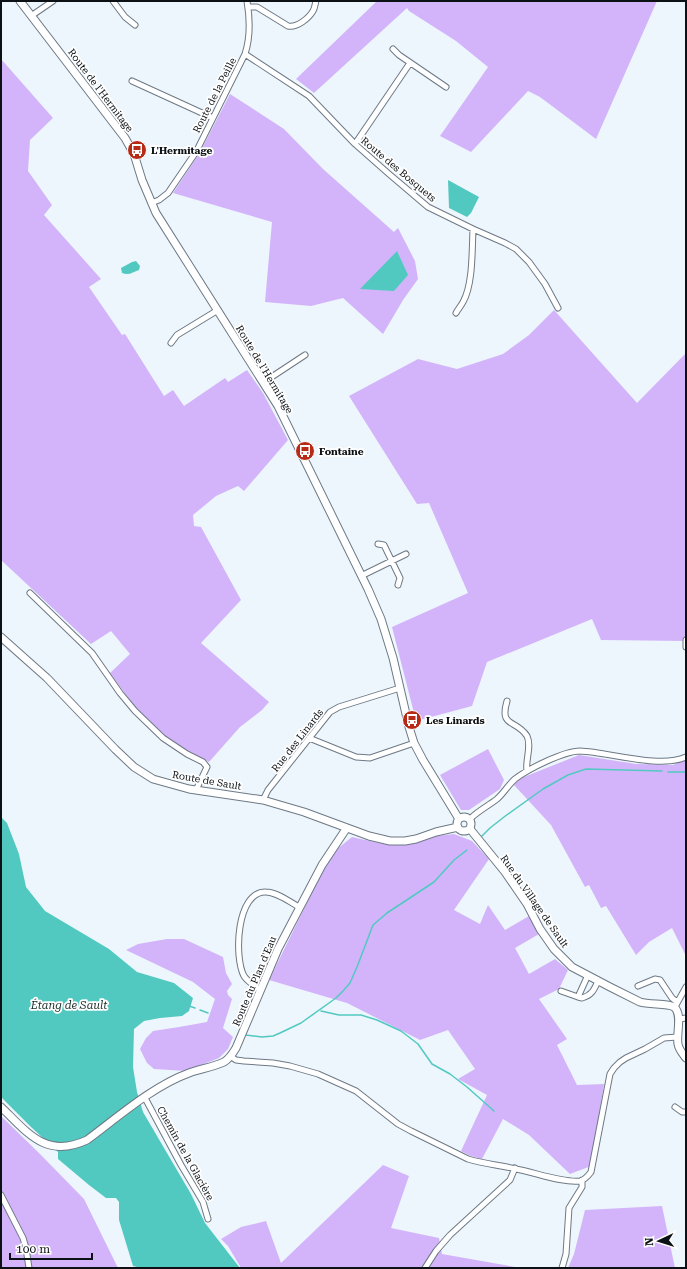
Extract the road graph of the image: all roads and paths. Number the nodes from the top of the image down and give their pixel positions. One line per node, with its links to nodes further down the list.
1 (20, 1): 7 (street, Route de l'Hermitage)
2 (53, 1): 7 (street)
3 (113, 1): 8 (street)
4 (247, 1): 6 (street, Route de la Peille)
5 (316, 1): 6 (street)
6 (248, 7): 10 (street, Route de la Peille)
7 (31, 16): 16 (street, Route de l'Hermitage)
8 (135, 25)
9 (393, 49): 11 (street)
10 (245, 54): 14 (street, Route de la Peille); 15 (street, Route des Bosquets)
11 (410, 63): 13 (street); 15 (street)
12 (132, 81): 14 (street)
13 (446, 87)
14 (213, 118): 16 (street, Route de la Peille)
15 (355, 144): 17 (street, Route des Bosquets)
16 (151, 203): 19 (street, Route de l'Hermitage)
17 (473, 229): 18 (street, Route des Bosquets); 20 (street)
18 (558, 308)
19 (218, 310): 21 (street); 23 (street, Route de l'Hermitage)
20 (456, 313)
21 (171, 343)
22 (305, 355): 23 (street)
23 (264, 382): 27 (street, Route de l'Hermitage)
24 (378, 544): 26 (street)
25 (406, 554): 26 (street)
26 (391, 561): 27 (street); 28 (street)
27 (361, 576): 33 (street, Route de l'Hermitage)
28 (398, 585)
29 (30, 593): 39 (street)
30 (1, 637): 39 (street, Route de Sault)
31 (686, 640): 32 (street)
32 (686, 647)
33 (400, 688): 35 (street, Rue des Linards); 36 (street, Route de l'Hermitage)
34 (507, 701): 38 (street)
35 (309, 738): 36 (street); 40 (street, Rue des Linards)
36 (414, 743): 42 (street, Route de l'Hermitage)
37 (686, 757): 38 (street)
38 (527, 771): 41 (street)
39 (196, 790): 40 (street, Route de Sault)
40 (263, 800): 43 (street, Route de Sault)
41 (470, 819): 42 (street); 44 (street)
42 (458, 823): 43 (street, Route de Sault); 44 (street)
43 (346, 829): 45 (street, Route du Plan d'Eau)
44 (470, 830): 46 (street, Rue du Village de Sault)
45 (299, 907): 50 (street, Route du Plan d'Eau); 50 (street)
46 (588, 975): 47 (street, Rue du Village de Sault); 52 (street)
47 (598, 981): 52 (street); 53 (street, Rue du Village de Sault)
48 (638, 986): 53 (street)
49 (686, 987): 53 (street)
50 (260, 990): 56 (street, Route du Plan d'Eau)
51 (561, 991): 52 (street)
52 (578, 997)
53 (676, 1005): 54 (street)
54 (682, 1018): 55 (street)
55 (677, 1037): 57 (street); 63 (street)
56 (230, 1056): 58 (street); 62 (street)
57 (686, 1058)
58 (144, 1098): 59 (street); 65 (street, Chemin de la Glacière)
59 (1, 1106)
60 (675, 1107): 61 (street)
61 (686, 1112)
62 (515, 1168): 63 (street); 67 (street)
63 (582, 1180): 68 (street)
64 (1, 1195): 66 (street)
65 (208, 1219)
66 (29, 1268)
67 (424, 1268)
68 (562, 1268)

